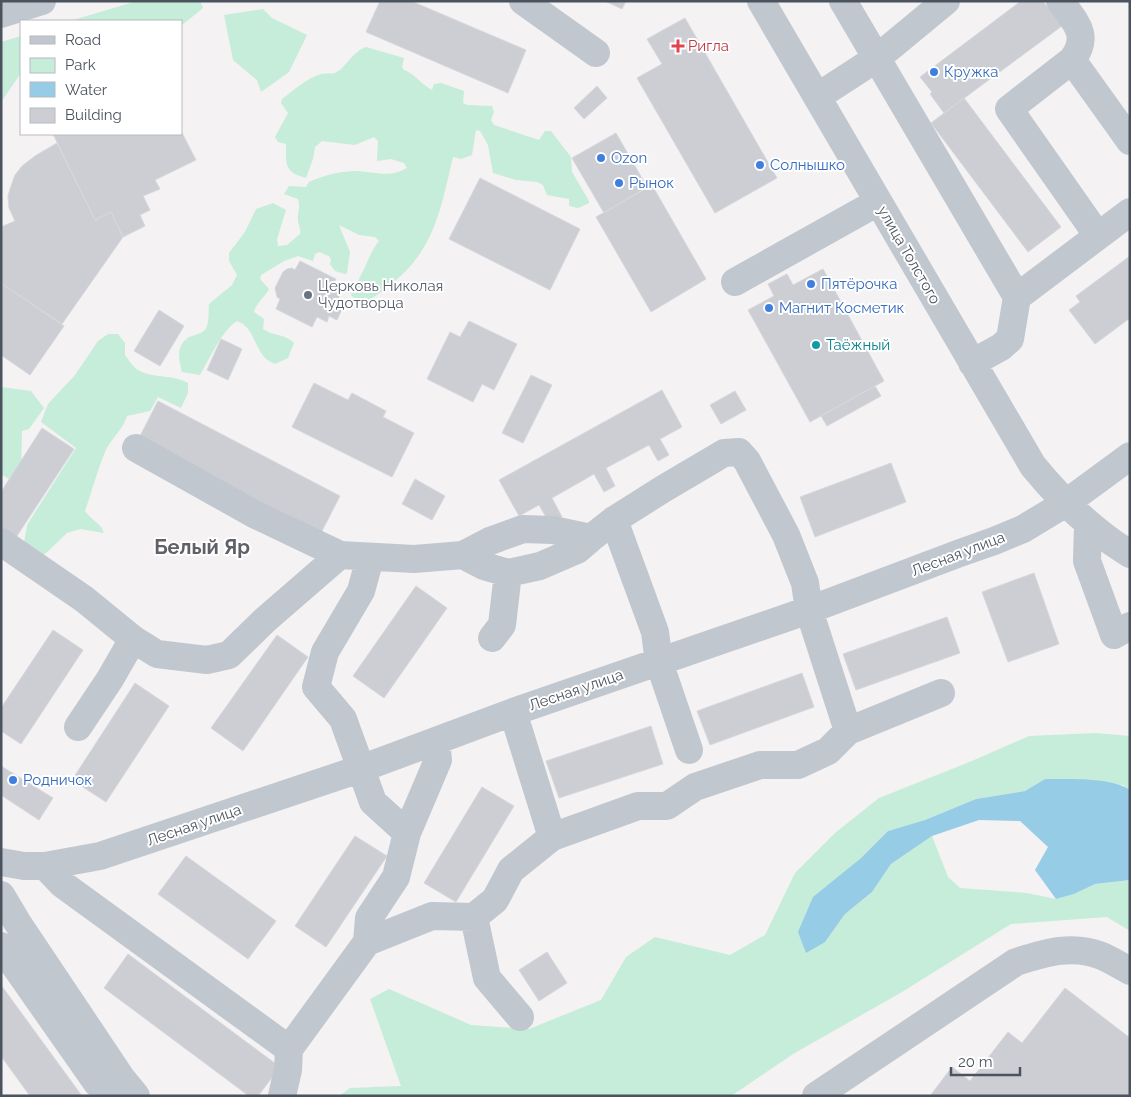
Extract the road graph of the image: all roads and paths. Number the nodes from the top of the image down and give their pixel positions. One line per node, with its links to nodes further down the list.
1 (42, 1): 7 (street)
2 (524, 1): 8 (street)
3 (761, 1): 11 (street, улица Толстого)
4 (843, 1): 9 (street)
5 (946, 1): 9 (street)
6 (1060, 1): 10 (street)
7 (1, 14)
8 (596, 53)
9 (877, 58): 11 (street); 17 (street)
10 (1072, 60): 12 (street); 15 (street)
11 (817, 97): 13 (street, улица Толстого)
12 (1130, 141)
13 (878, 202): 16 (street); 18 (street, улица Толстого)
14 (1130, 212): 15 (street)
15 (1098, 236): 17 (street)
16 (735, 282)
17 (1017, 297): 18 (street)
18 (972, 363): 21 (street, улица Толстого)
19 (136, 448): 27 (street)
20 (1130, 456): 21 (street, Лесная улица)
21 (1066, 503): 23 (street, улица Толстого); 31 (street, Лесная улица)
22 (614, 520): 24 (street); 31 (street); 35 (street)
23 (1088, 524): 26 (street, улица Толстого); 32 (street)
24 (591, 538): 28 (street); 30 (street)
25 (1, 542): 34 (street)
26 (1130, 554)
27 (340, 555): 29 (street); 34 (street)
28 (464, 555): 29 (street); 30 (street)
29 (370, 558): 42 (street)
30 (508, 573): 33 (street)
31 (809, 610): 35 (street, Лесная улица); 39 (street)
32 (1130, 626)
33 (492, 638)
34 (133, 639): 38 (street)
35 (660, 662): 37 (street, Лесная улица); 41 (street)
36 (941, 693): 39 (street)
37 (513, 712): 40 (street, Лесная улица); 44 (street)
38 (78, 727)
39 (848, 731): 44 (street)
40 (436, 741): 42 (street, Лесная улица); 43 (street)
41 (689, 750)
42 (360, 769): 43 (street); 46 (street, Лесная улица)
43 (407, 833): 50 (street)
44 (552, 837): 48 (street)
45 (1, 862): 46 (street, Лесная улица)
46 (45, 866): 54 (street)
47 (1, 895): 49 (street)
48 (474, 917): 50 (street); 53 (street)
49 (9, 929): 55 (street)
50 (367, 942): 54 (street)
51 (1, 946): 55 (street)
52 (1130, 971): 57 (street)
53 (520, 1017)
54 (289, 1049): 56 (street)
55 (129, 1087)
56 (282, 1096)
57 (816, 1096)

